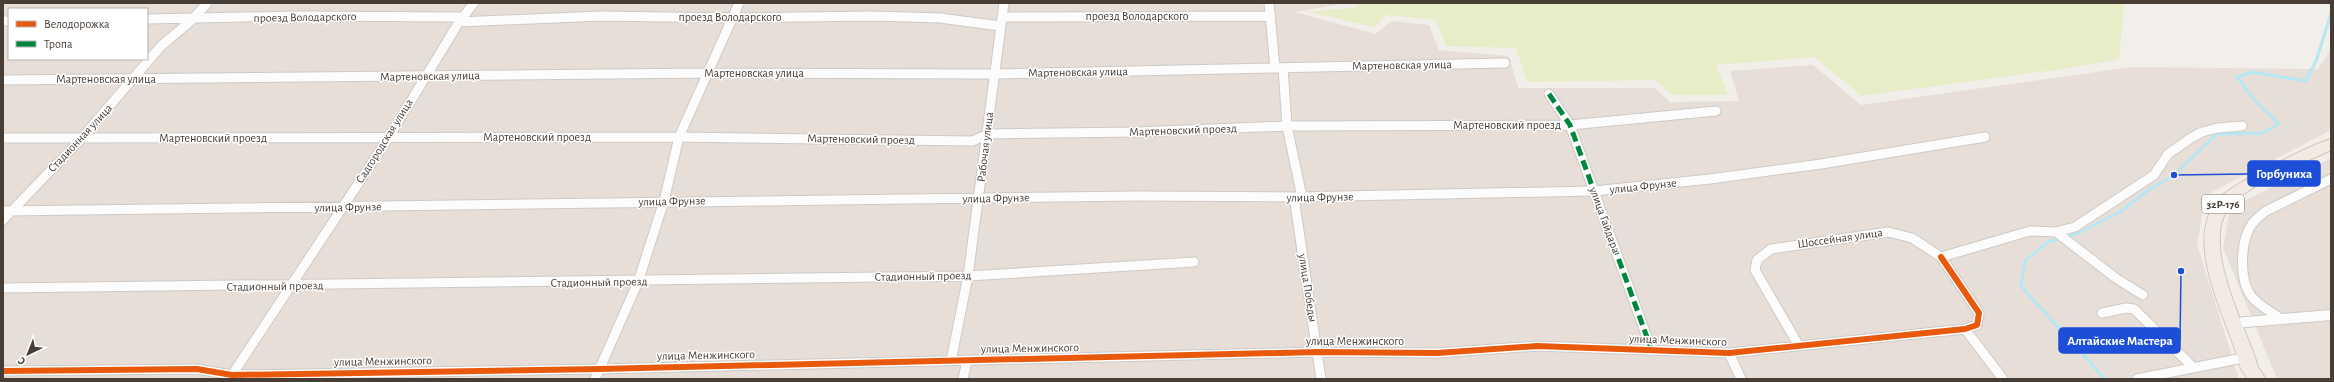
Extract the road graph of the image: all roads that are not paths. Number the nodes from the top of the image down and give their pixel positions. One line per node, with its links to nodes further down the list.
1 (207, 3): 9 (street, Стадионная улица)
2 (474, 3): 10 (street, Садгородская улица)
3 (739, 3): 8 (street)
4 (1004, 3): 6 (street, Рабочая улица)
5 (1269, 3): 7 (street, улица Победы)
6 (1002, 16): 7 (street, проезд Володарского); 12 (street, Рабочая улица)
7 (1271, 16): 14 (street, улица Победы)
8 (733, 18): 10 (street, проезд Володарского); 12 (street, проезд Володарского); 15 (street)
9 (193, 19): 10 (street, проезд Володарского); 11 (street, проезд Володарского); 19 (street, Стадионная улица)
10 (461, 19): 17 (street, Садгородская улица)
11 (148, 20)
12 (1000, 26): 16 (street, Рабочая улица)
13 (1505, 63): 14 (street, Мартеновская улица)
14 (1279, 68): 16 (street, Мартеновская улица); 23 (street, улица Победы)
15 (707, 73): 16 (street, Мартеновская улица); 17 (street, Мартеновская улица); 27 (street)
16 (994, 74): 25 (street, Рабочая улица)
17 (425, 76): 19 (street, Мартеновская улица); 26 (street, Садгородская улица)
18 (3, 80): 19 (street, Мартеновская улица)
19 (133, 80): 30 (street, Стадионная улица)
20 (1550, 94): 22 (street, улица Гайдара)
21 (1716, 111): 22 (street, Мартеновский проезд)
22 (1570, 125): 23 (street, Мартеновский проезд); 33 (street, улица Гайдара)
23 (1287, 126): 25 (street, Мартеновский проезд); 34 (street, улица Победы)
24 (2242, 126): 40 (street)
25 (987, 134): 27 (street, Мартеновский проезд); 35 (street, Рабочая улица)
26 (389, 137): 27 (street, Мартеновский проезд); 30 (street, Мартеновский проезд); 37 (street, Садгородская улица)
27 (679, 137): 36 (street)
28 (1985, 137): 33 (street, улица Фрунзе)
29 (3, 138): 30 (street, Мартеновский проезд)
30 (81, 139): 38 (street, Стадионная улица)
31 (2331, 144): 51 (main road, 32Р-176)
32 (2331, 179): 50 (street)
33 (1594, 191): 34 (street, улица Фрунзе); 54 (street, улица Гайдара)
34 (1298, 197): 35 (street, улица Фрунзе); 55 (street, улица Победы)
35 (979, 198): 36 (street, улица Фрунзе); 43 (street, Рабочая улица)
36 (664, 201): 37 (street, улица Фрунзе); 44 (street)
37 (341, 207): 38 (street, улица Фрунзе); 45 (street, Садгородская улица)
38 (7, 211): 39 (street, Стадионная улица)
39 (3, 220)
40 (2056, 232): 41 (street); 47 (street)
41 (1941, 257): 52 (street); 53 (street, Шоссейная улица)
42 (1194, 262): 43 (street, Стадионный проезд)
43 (968, 276): 44 (street, Стадионный проезд); 58 (street, Рабочая улица)
44 (638, 282): 45 (street, Стадионный проезд); 62 (street)
45 (289, 286): 46 (street, Стадионный проезд); 63 (street, Садгородская улица)
46 (3, 288)
47 (2143, 295)
48 (2102, 313): 59 (street)
49 (2331, 314): 50 (street)
50 (2281, 319): 51 (street)
51 (2234, 323): 61 (main road, 32Р-176)
52 (1965, 329): 53 (street, улица Менжинского); 67 (street)
53 (1799, 346): 56 (street, улица Менжинского)
54 (1652, 350): 55 (street, улица Менжинского); 56 (street, улица Менжинского)
55 (1318, 352): 57 (street, улица Менжинского); 65 (street, улица Победы)
56 (1729, 353): 66 (street)
57 (967, 360): 58 (street, улица Менжинского); 64 (street)
58 (951, 361): 62 (street, улица Менжинского)
59 (2193, 368): 61 (street); 68 (street)
60 (3, 371): 63 (street, улица Менжинского)
61 (2252, 371)
62 (597, 374): 63 (street, улица Менжинского)
63 (230, 377)
64 (963, 379)
65 (1321, 379)
66 (1742, 379)
67 (2003, 379)
68 (2137, 379)

